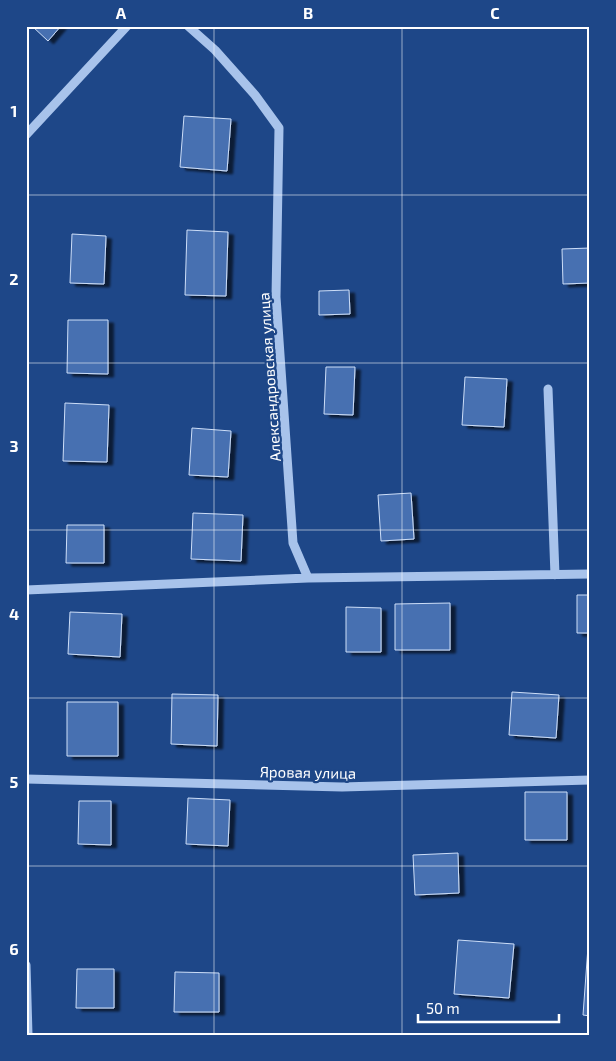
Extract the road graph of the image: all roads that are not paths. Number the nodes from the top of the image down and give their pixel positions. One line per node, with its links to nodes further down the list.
1 (127, 26): 3 (street)
2 (188, 26): 7 (street, Александровская улица)
3 (26, 135)
4 (548, 389): 6 (street)
5 (590, 574): 6 (street)
6 (555, 575): 7 (street)
7 (308, 578): 8 (street)
8 (26, 590)
9 (26, 779): 10 (street, Яровая улица)
10 (590, 780)
11 (26, 965): 12 (street)
12 (28, 1035)

